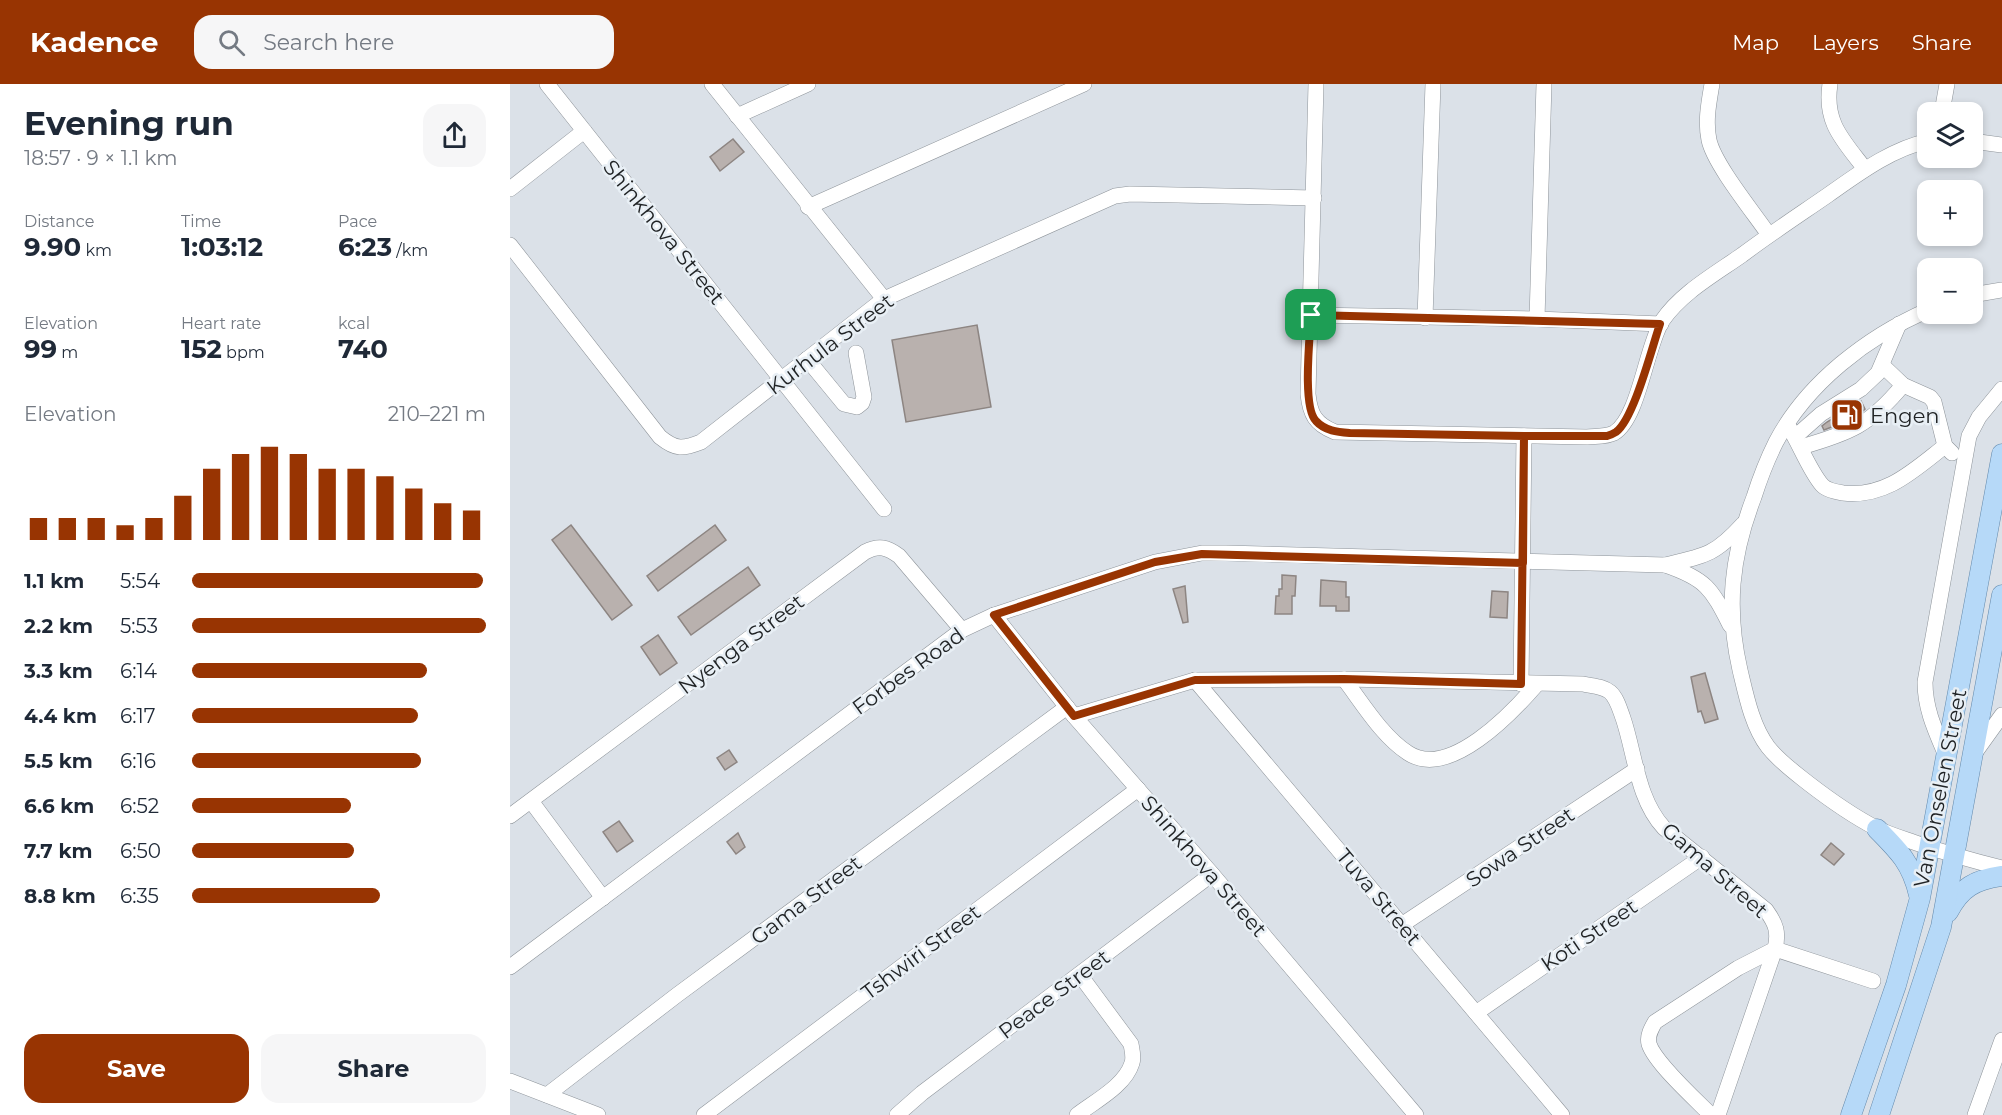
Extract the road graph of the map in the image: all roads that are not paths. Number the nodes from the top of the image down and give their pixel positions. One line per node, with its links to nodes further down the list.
1 (547, 84): 13 (street, Shinkhova Street)
2 (711, 84): 12 (street)
3 (808, 84): 12 (street)
4 (1084, 84): 20 (street)
5 (1316, 84): 19 (street)
6 (1433, 84): 28 (street)
7 (1544, 84): 29 (street)
8 (1712, 84): 21 (street)
9 (1830, 84): 17 (street)
10 (1947, 84): 11 (street)
11 (1944, 102)
12 (737, 116): 20 (street)
13 (584, 131): 18 (street); 35 (street, Shinkhova Street)
14 (1983, 142): 16 (street)
15 (1917, 145): 17 (street)
16 (2002, 145)
17 (1865, 169): 21 (street)
18 (510, 189)
19 (1314, 198): 25 (street, Kurhula Street); 26 (street)
20 (808, 207): 25 (street)
21 (1769, 235): 30 (street)
22 (510, 245): 35 (street, Kurhula Street)
23 (2002, 290): 24 (street)
24 (1983, 293)
25 (884, 299): 33 (street, Kurhula Street)
26 (1311, 315): 28 (street); 38 (street)
27 (1917, 315): 31 (street)
28 (1425, 318): 29 (street)
29 (1537, 319): 30 (street)
30 (1660, 324): 38 (street)
31 (1899, 324): 34 (street); 39 (street)
32 (856, 353): 33 (street)
33 (807, 359): 35 (street, Kurhula Street)
34 (1882, 365): 36 (street); 39 (street)
35 (782, 380): 43 (street, Shinkhova Street)
36 (1903, 385): 39 (street); 40 (street)
37 (2002, 389): 42 (street)
38 (1524, 436): 45 (street)
39 (1794, 436): 40 (street); 44 (street)
40 (1945, 446): 42 (street)
41 (2002, 454): 58 (main road, Van Onselen Street)
42 (1965, 457): 58 (street)
43 (884, 509)
44 (1743, 524): 46 (street, Forbes Road); 49 (street)
45 (1523, 563): 46 (street, Forbes Road); 48 (street, Forbes Road); 53 (street)
46 (1665, 565): 49 (street, Forbes Road)
47 (2002, 595): 57 (main road, Van Onselen Street)
48 (994, 615): 50 (street, Forbes Road); 55 (street, Shinkhova Street)
49 (1733, 629): 63 (street)
50 (962, 630): 61 (street, Nyenga Street); 70 (street, Forbes Road)
51 (1344, 679): 52 (street, Gama Street); 53 (street, Gama Street); 54 (street)
52 (1195, 680): 55 (street, Gama Street); 72 (street, Tuva Street)
53 (1521, 684): 54 (street, Gama Street)
54 (1537, 684): 59 (street, Gama Street)
55 (1071, 711): 60 (street, Shinkhova Street); 81 (street, Gama Street)
56 (2002, 715): 57 (street)
57 (1973, 755): 65 (main road, Van Onselen Street)
58 (1947, 758): 64 (main road, Van Onselen Street)
59 (1637, 769): 66 (street, Gama Street); 72 (street, Sowa Street)
60 (1138, 789): 68 (street, Shinkhova Street); 83 (street, Tshwiri Street)
61 (531, 801): 62 (street, Nyenga Street); 70 (street)
62 (510, 816)
63 (1877, 829): 64 (street); 71 (main road)
64 (1930, 847): 65 (street); 71 (main road, Van Onselen Street)
65 (1954, 855): 67 (street); 73 (main road, Van Onselen Street)
66 (1702, 857): 74 (street, Gama Street); 78 (street, Koti Street)
67 (2002, 868)
68 (1212, 874): 76 (street, Peace Street); 86 (street, Shinkhova Street)
69 (2002, 876): 73 (main road)
70 (603, 897): 75 (street, Forbes Road)
71 (1920, 898): 90 (main road, Van Onselen Street)
72 (1402, 924): 78 (street, Tuva Street)
73 (1941, 927): 91 (main road, Van Onselen Street)
74 (1776, 949): 77 (street); 88 (street); 89 (street, Gama Street)
75 (510, 967)
76 (1080, 975): 84 (street, Peace Street); 85 (street)
77 (1873, 981)
78 (1476, 1013): 87 (street, Tuva Street)
79 (2002, 1040): 92 (street)
80 (510, 1081): 81 (street)
81 (547, 1095): 82 (street)
82 (598, 1115)
83 (704, 1115)
84 (897, 1115)
85 (1077, 1115)
86 (1416, 1115)
87 (1562, 1115)
88 (1711, 1115)
89 (1718, 1115)
90 (1851, 1115)
91 (1880, 1115)
92 (1975, 1115)

